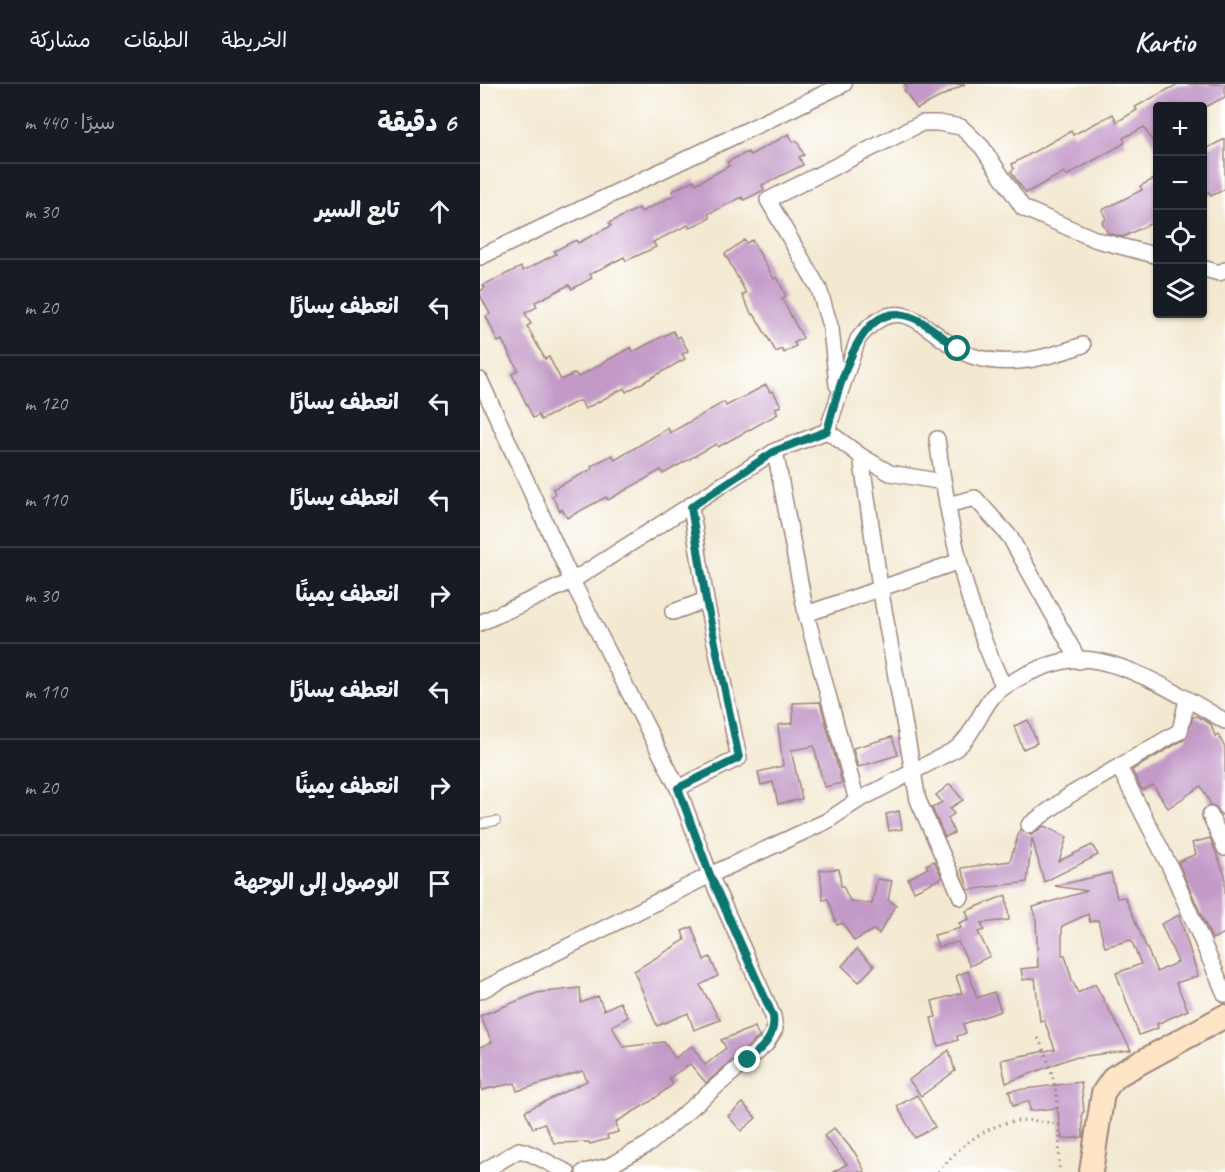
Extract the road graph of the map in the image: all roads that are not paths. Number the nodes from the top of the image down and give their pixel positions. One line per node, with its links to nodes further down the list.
1 (844, 84): 3 (street)
2 (1153, 255): 8 (street)
3 (480, 257)
4 (1207, 269): 5 (street)
5 (1225, 270)
6 (1083, 345): 8 (street)
7 (480, 380): 17 (street)
8 (838, 394): 9 (street)
9 (827, 431): 11 (street); 12 (street)
10 (937, 439): 13 (street)
11 (775, 451): 15 (street); 21 (street)
12 (861, 456): 13 (street); 18 (street)
13 (943, 482): 14 (street)
14 (947, 505): 16 (street); 23 (street)
15 (691, 507): 17 (street); 19 (street)
16 (957, 562): 18 (street); 24 (street)
17 (572, 581): 22 (street); 29 (street)
18 (880, 586): 21 (street); 28 (street)
19 (706, 600): 20 (street); 29 (street)
20 (673, 612)
21 (806, 614): 30 (street)
22 (480, 623)
23 (1079, 661): 24 (street); 25 (street)
24 (1004, 687): 28 (street)
25 (1187, 700): 26 (street); 27 (street)
26 (1225, 721)
27 (1119, 767): 34 (street); 39 (street)
28 (914, 771): 30 (street); 37 (street)
29 (678, 788): 36 (street)
30 (857, 801): 36 (street)
31 (1210, 815): 35 (street)
32 (496, 821): 33 (lane)
33 (480, 824)
34 (1029, 825)
35 (1225, 848)
36 (710, 875): 38 (street); 43 (street)
37 (961, 897)
38 (480, 991)
39 (1225, 994)
40 (1225, 1016): 44 (street)
41 (482, 1172): 42 (street)
42 (567, 1172)
43 (584, 1172)
44 (1091, 1172)

